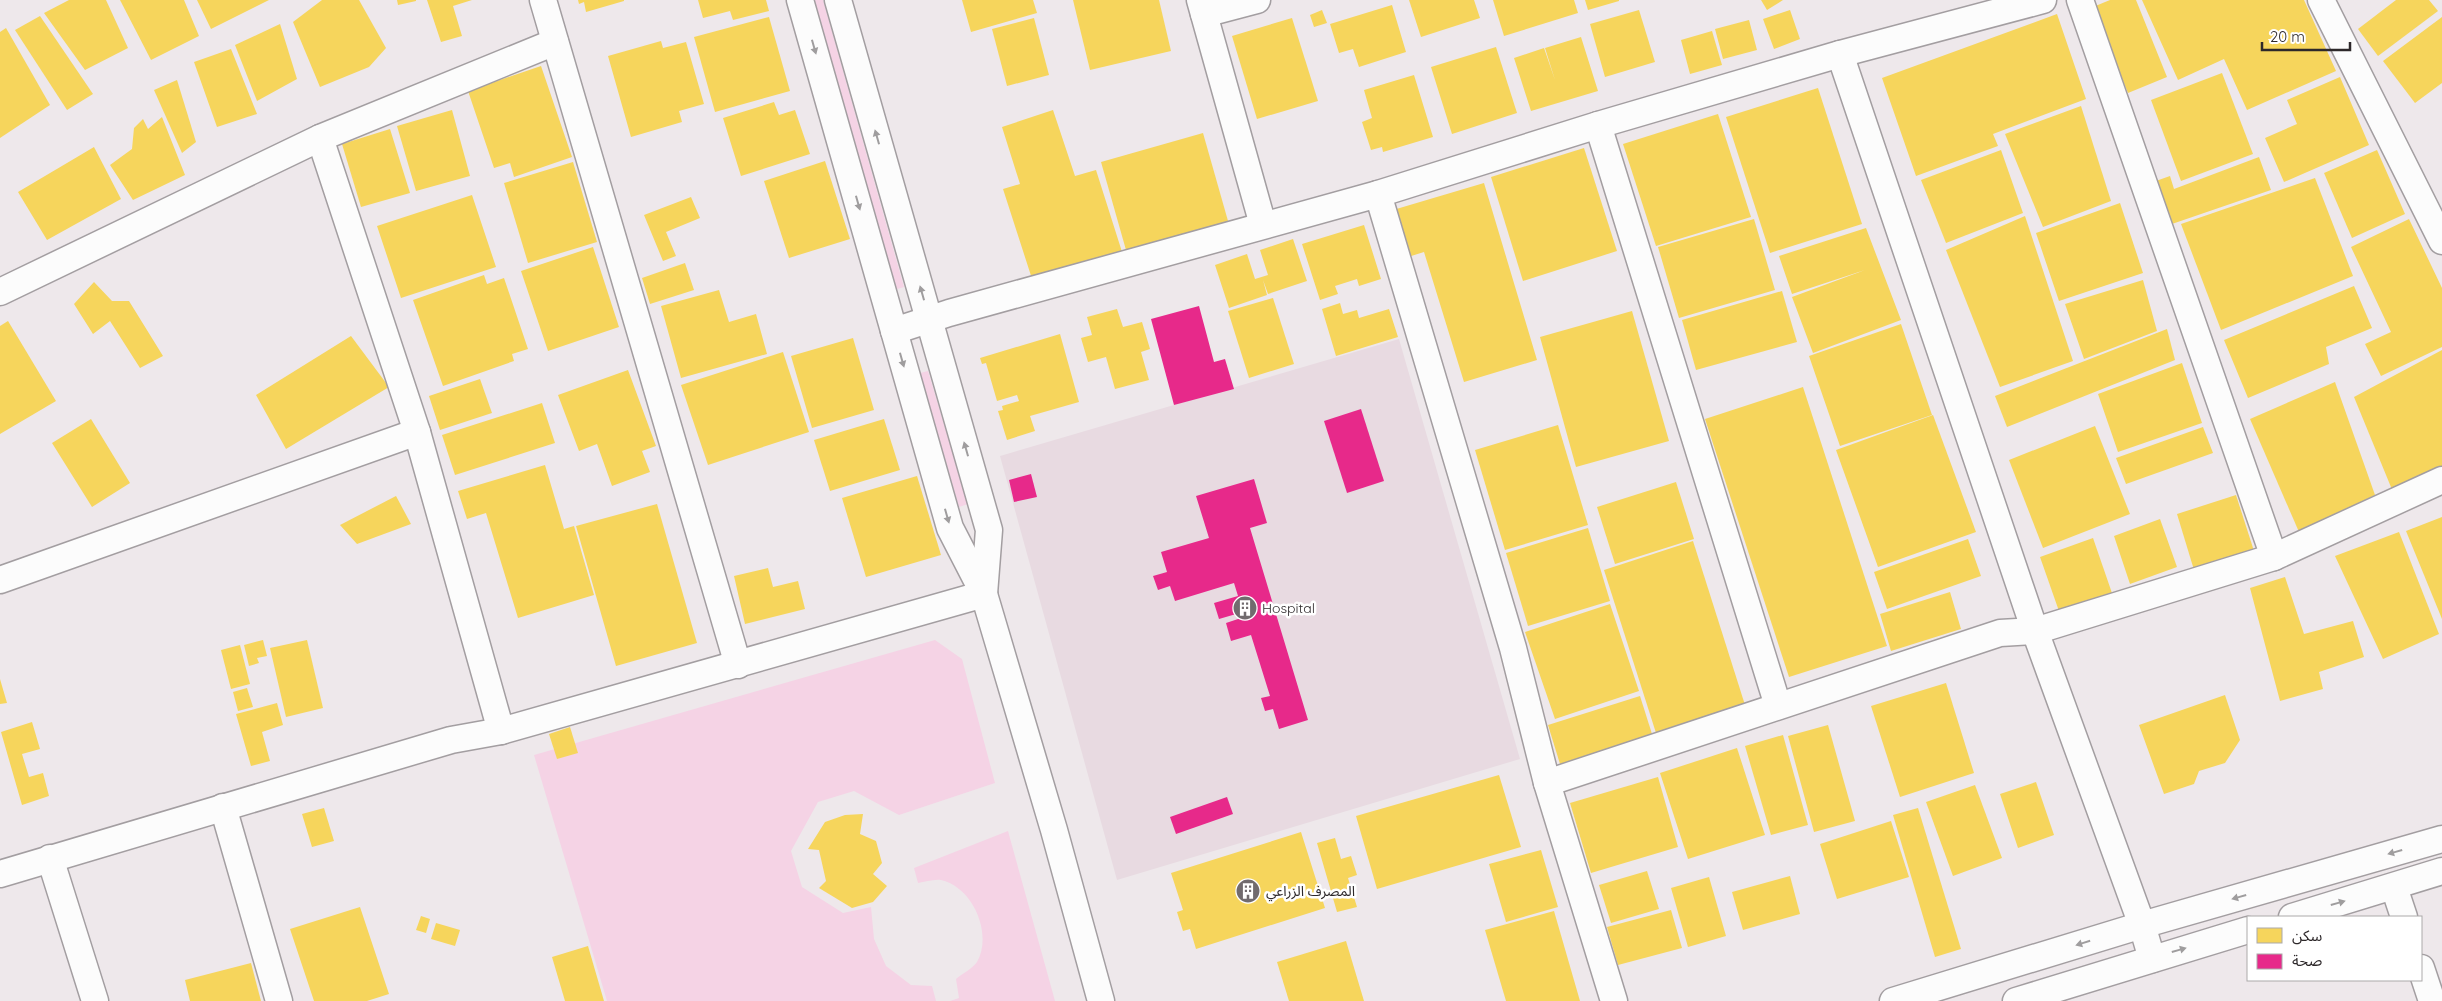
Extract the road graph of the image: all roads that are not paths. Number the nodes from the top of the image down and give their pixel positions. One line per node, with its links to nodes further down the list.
1 (543, 0): 9 (street)
2 (800, 0): 18 (street, one-way to 18)
3 (838, 0): 17 (street, one-way to 3)
4 (1257, 0): 8 (street)
5 (2080, 0): 21 (street)
6 (2321, 0): 15 (street)
7 (2030, 2): 10 (street)
8 (1202, 7): 14 (street)
9 (555, 42): 12 (street); 25 (street)
10 (1840, 54): 11 (street); 24 (street)
11 (1598, 125): 13 (street); 26 (street)
12 (320, 138): 16 (street); 19 (street)
13 (1378, 194): 14 (street); 28 (street)
14 (1263, 225): 17 (street)
15 (2442, 241)
16 (0, 292)
17 (930, 320): 18 (street); 23 (street, one-way to 17)
18 (894, 331): 23 (street, one-way to 23)
19 (417, 432): 22 (street); 27 (street)
20 (2442, 480): 21 (street)
21 (2274, 557): 24 (street)
22 (0, 580)
23 (984, 594): 25 (street); 44 (street)
24 (2035, 630): 26 (street); 37 (street)
25 (738, 665): 27 (street)
26 (1778, 706): 28 (street)
27 (501, 731): 29 (street)
28 (1547, 783): 45 (street)
29 (223, 808): 31 (street); 43 (street)
30 (2442, 839): 37 (street, one-way to 37)
31 (50, 858): 33 (street); 42 (street)
32 (2442, 871): 34 (street)
33 (0, 874)
34 (2394, 887): 35 (street, one-way to 34); 36 (street)
35 (2295, 916)
36 (2404, 916)
37 (2142, 925): 39 (street); 41 (street, one-way to 41)
38 (2247, 930): 39 (street, one-way to 38)
39 (2152, 958): 47 (street)
40 (2422, 971): 48 (street)
41 (1953, 993): 46 (street)
42 (95, 1001)
43 (279, 1001)
44 (1101, 1001)
45 (1614, 1001)
46 (1893, 1001)
47 (2016, 1001)
48 (2432, 1001)

